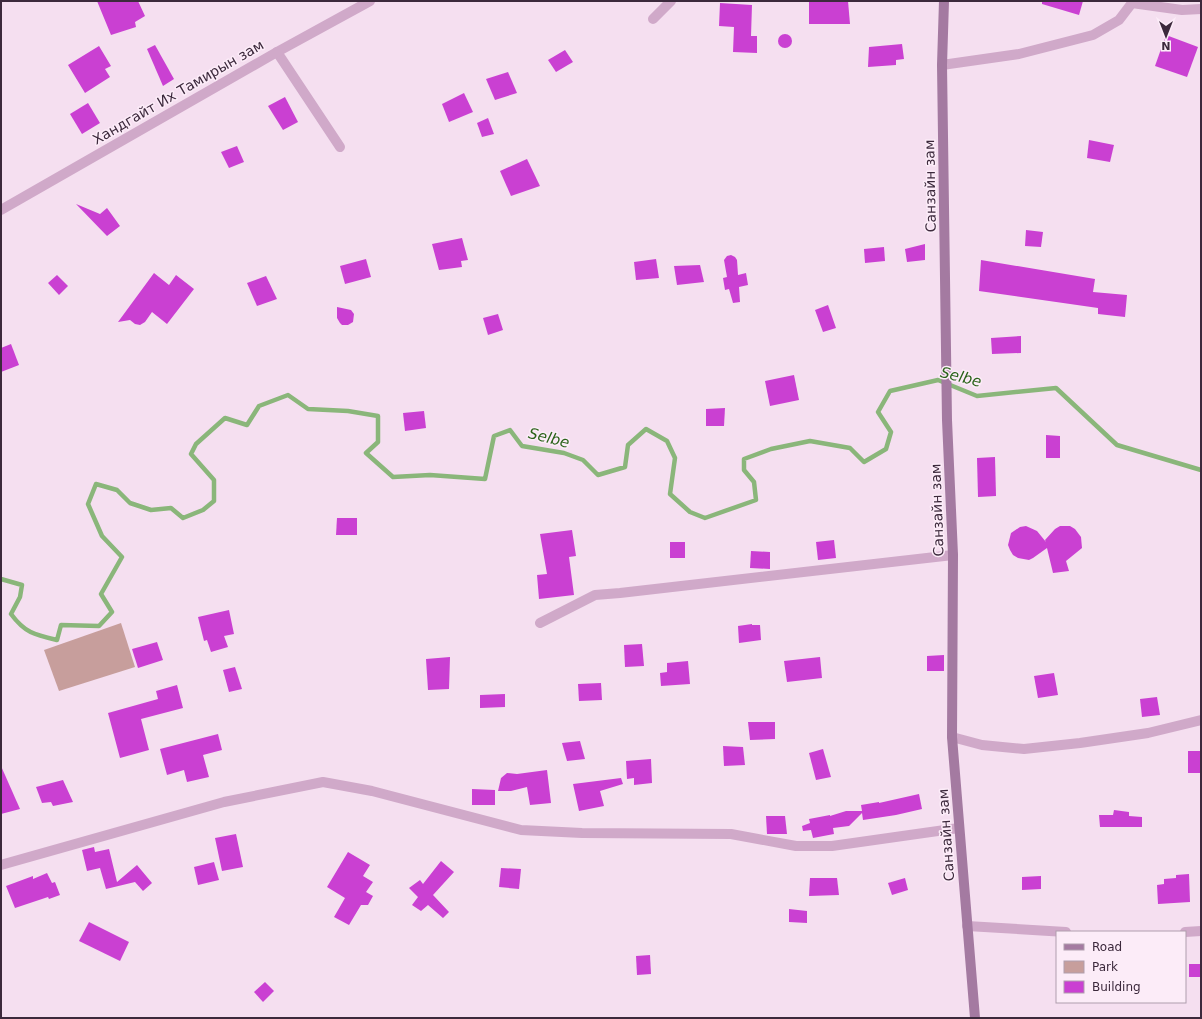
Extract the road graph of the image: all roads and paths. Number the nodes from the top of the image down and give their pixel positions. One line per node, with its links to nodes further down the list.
1 (370, 1): 6 (street, Хандгайт Их Тамирын зам)
2 (672, 1): 5 (street)
3 (944, 1): 7 (main road, Санзайн зам)
4 (1201, 9): 7 (street)
5 (653, 19)
6 (277, 52): 8 (street); 9 (street, Хандгайт Их Тамирын зам)
7 (942, 65): 10 (main road, Санзайн зам)
8 (340, 147)
9 (1, 210)
10 (953, 555): 11 (street); 13 (main road, Санзайн зам)
11 (540, 623)
12 (1201, 720): 13 (street)
13 (952, 736): 14 (main road, Санзайн зам)
14 (959, 828): 15 (street); 16 (main road, Санзайн зам)
15 (1, 866)
16 (967, 926): 17 (street); 20 (main road, Санзайн зам)
17 (1056, 931)
18 (1201, 931): 19 (street)
19 (1186, 932)
20 (975, 1018)

